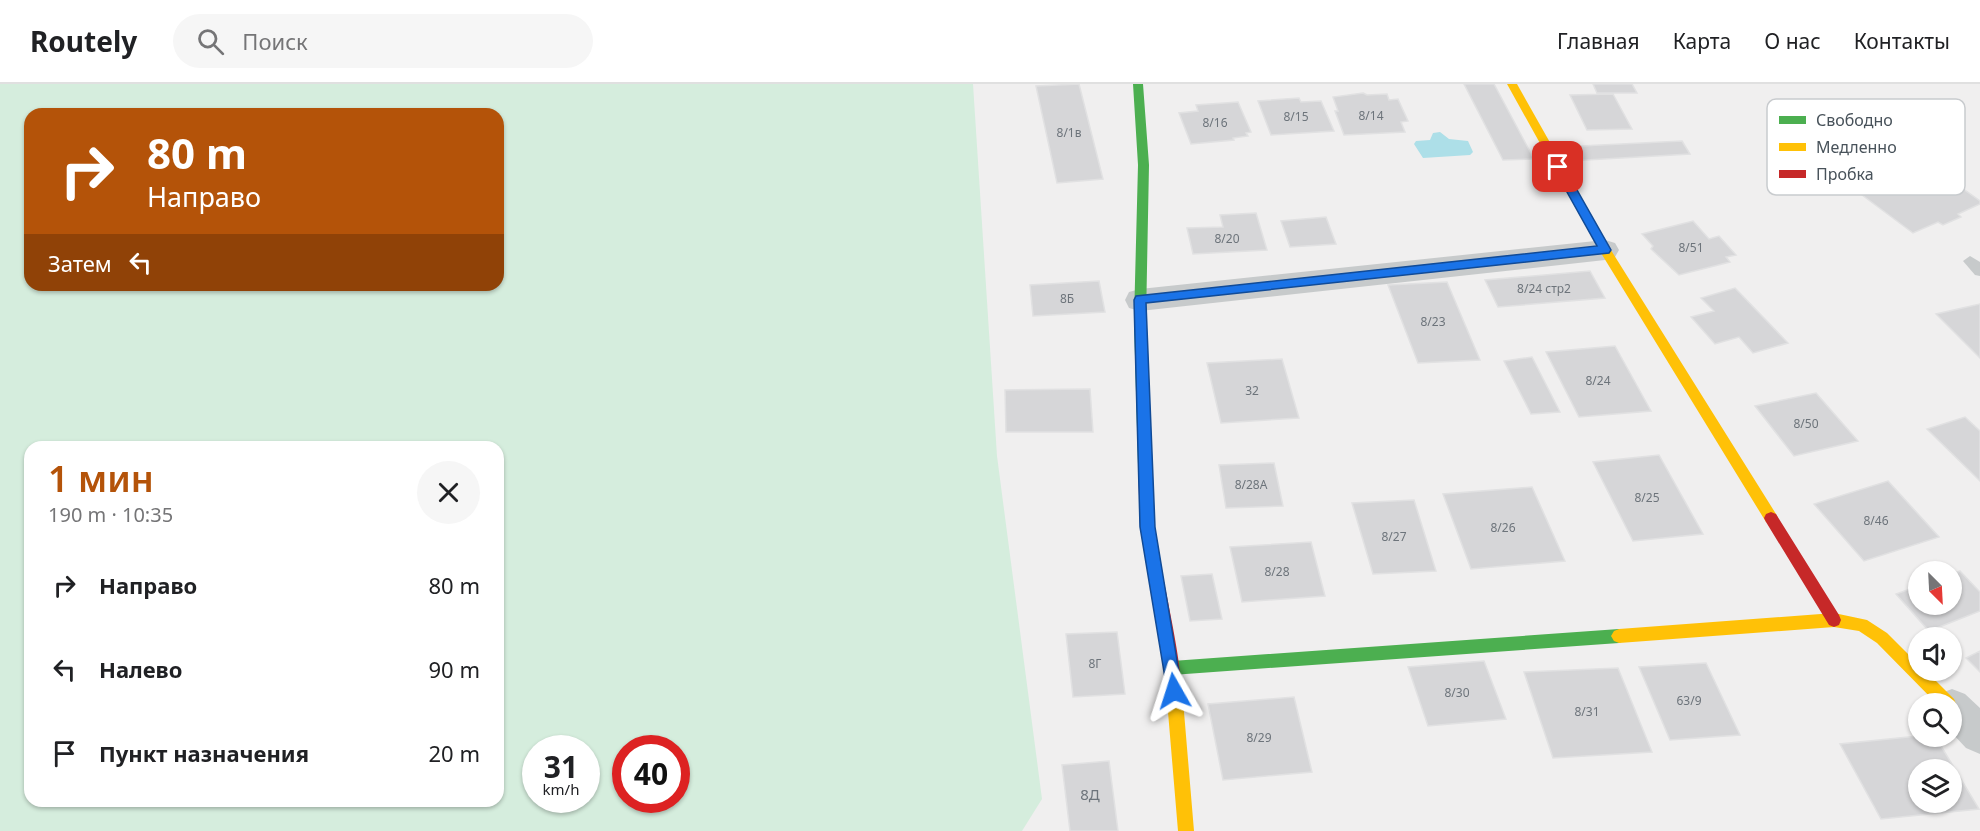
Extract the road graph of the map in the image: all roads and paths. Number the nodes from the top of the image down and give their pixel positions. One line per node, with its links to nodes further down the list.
1 (1138, 84): 4 (street)
2 (1512, 84): 3 (street)
3 (1605, 250): 4 (street); 5 (street)
4 (1140, 300): 6 (street)
5 (1834, 620): 6 (street); 7 (street)
6 (1172, 668): 10 (street)
7 (1937, 693)
8 (1962, 717): 9 (street)
9 (1980, 735)
10 (1186, 831)

